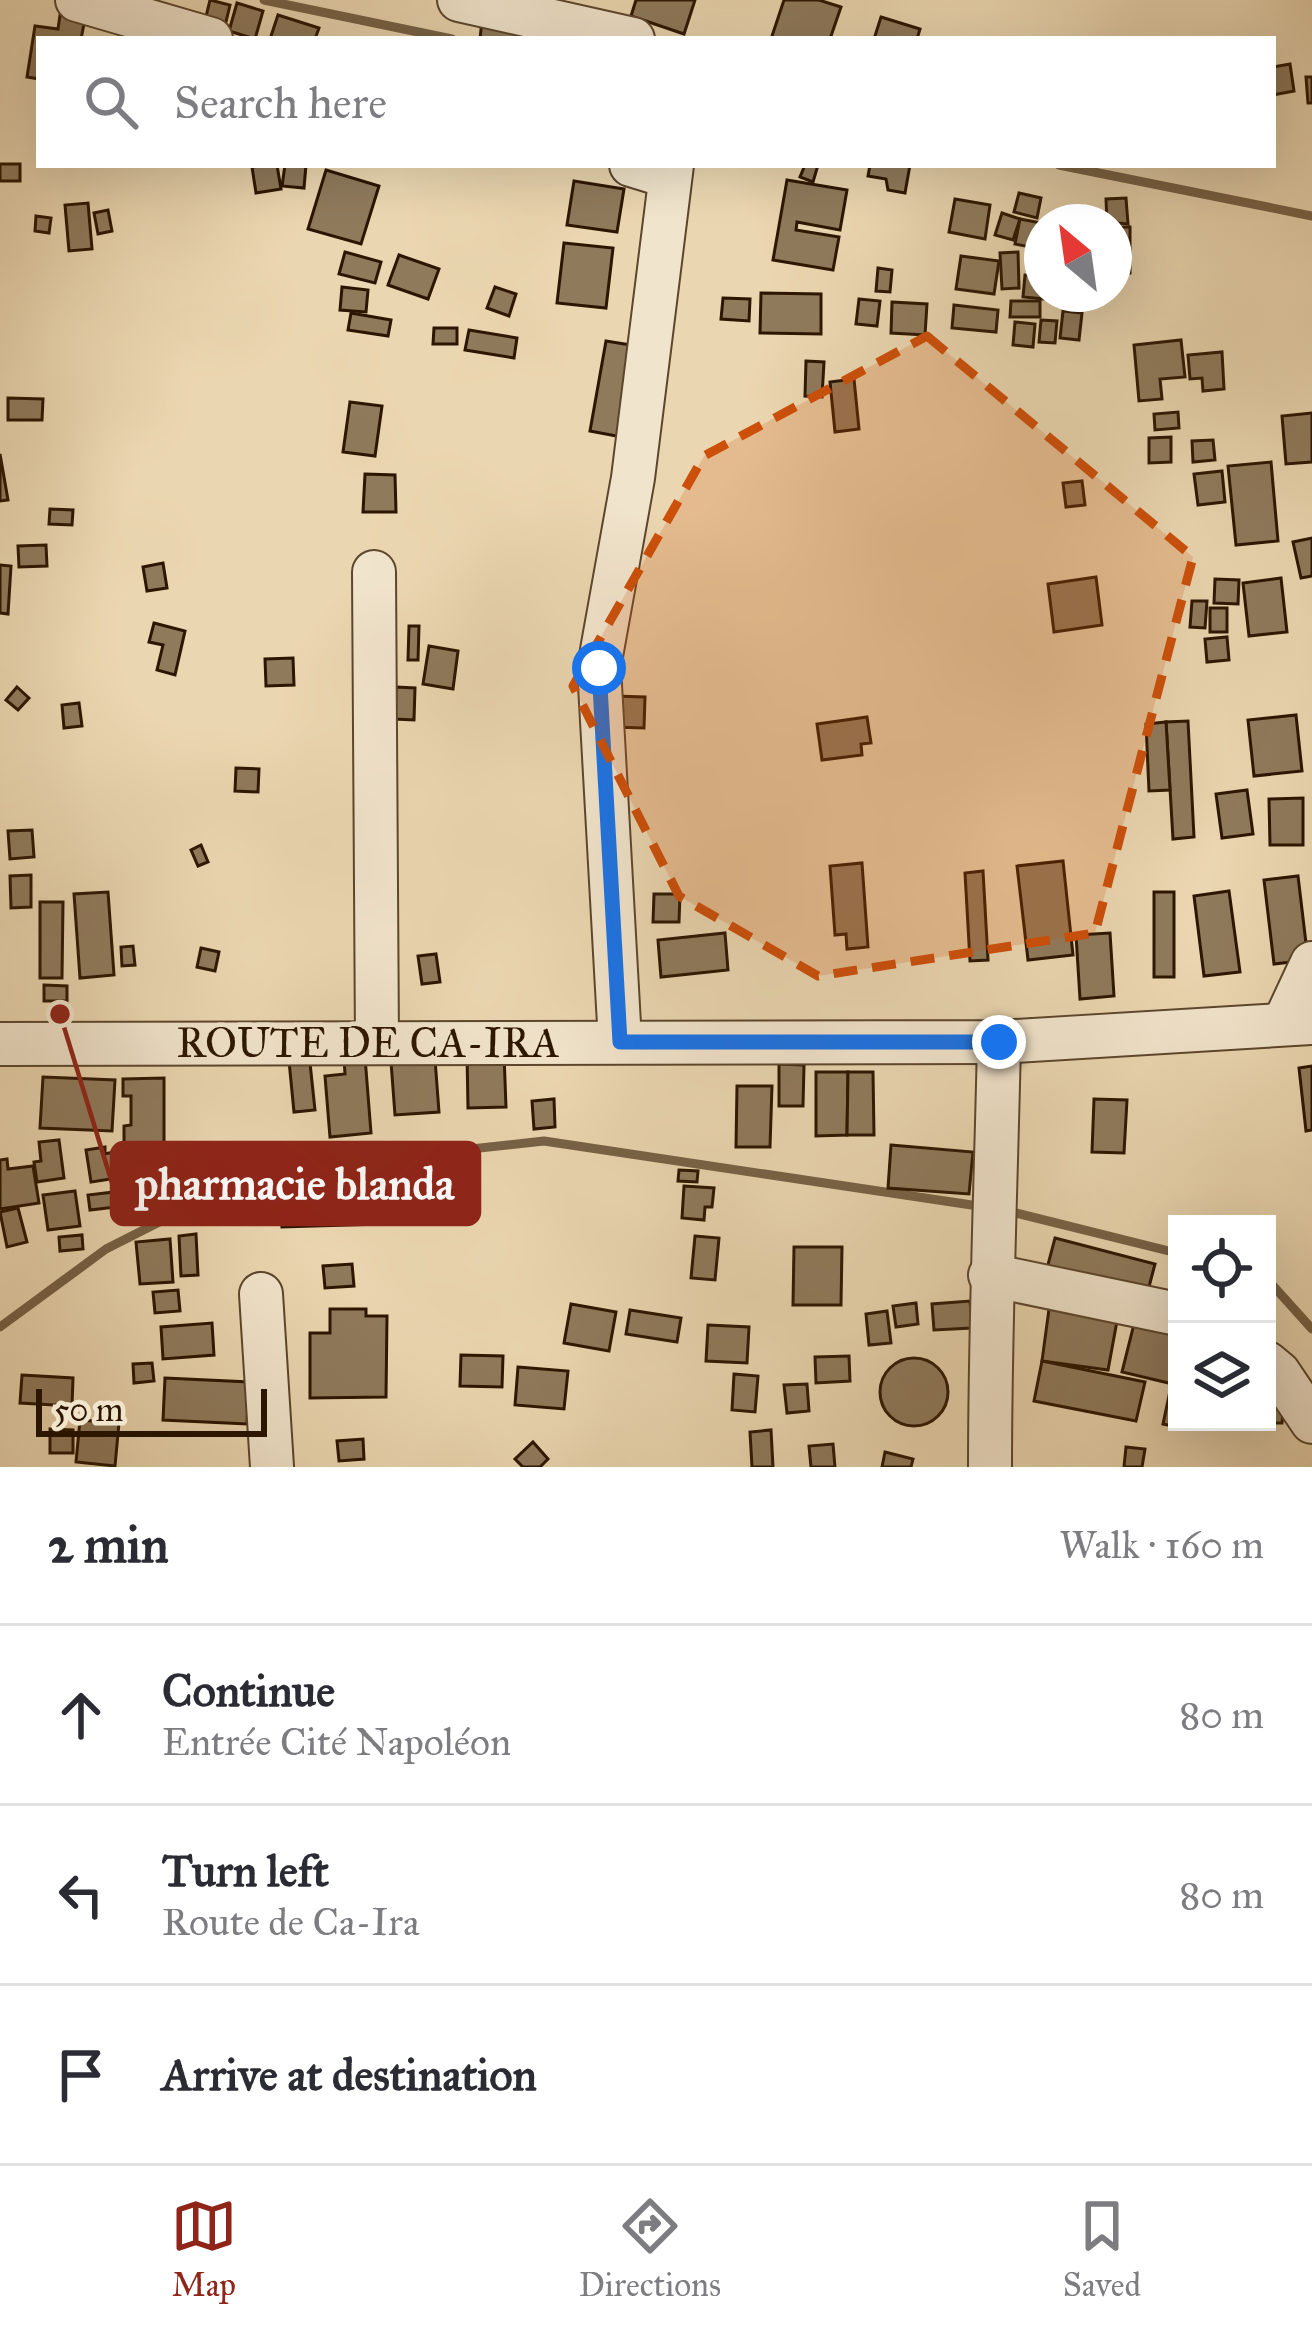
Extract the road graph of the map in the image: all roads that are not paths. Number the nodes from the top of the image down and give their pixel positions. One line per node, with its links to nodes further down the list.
1 (77, 0): 4 (street)
2 (459, 0): 3 (street)
3 (622, 25)
4 (201, 36)
5 (658, 169): 10 (street)
6 (374, 572): 9 (street)
7 (1312, 963): 8 (street)
8 (1298, 1023): 11 (street, ROUTE DE CA-IRA)
9 (377, 1042): 10 (street, ROUTE DE CA-IRA); 12 (street, ROUTE DE CA-IRA)
10 (620, 1042): 11 (street, ROUTE DE CA-IRA)
11 (999, 1042): 13 (street)
12 (0, 1044)
13 (990, 1275): 15 (street); 19 (street)
14 (261, 1294): 18 (street)
15 (1168, 1312)
16 (1276, 1369): 17 (street)
17 (1312, 1422)
18 (272, 1467)
19 (990, 1467)

